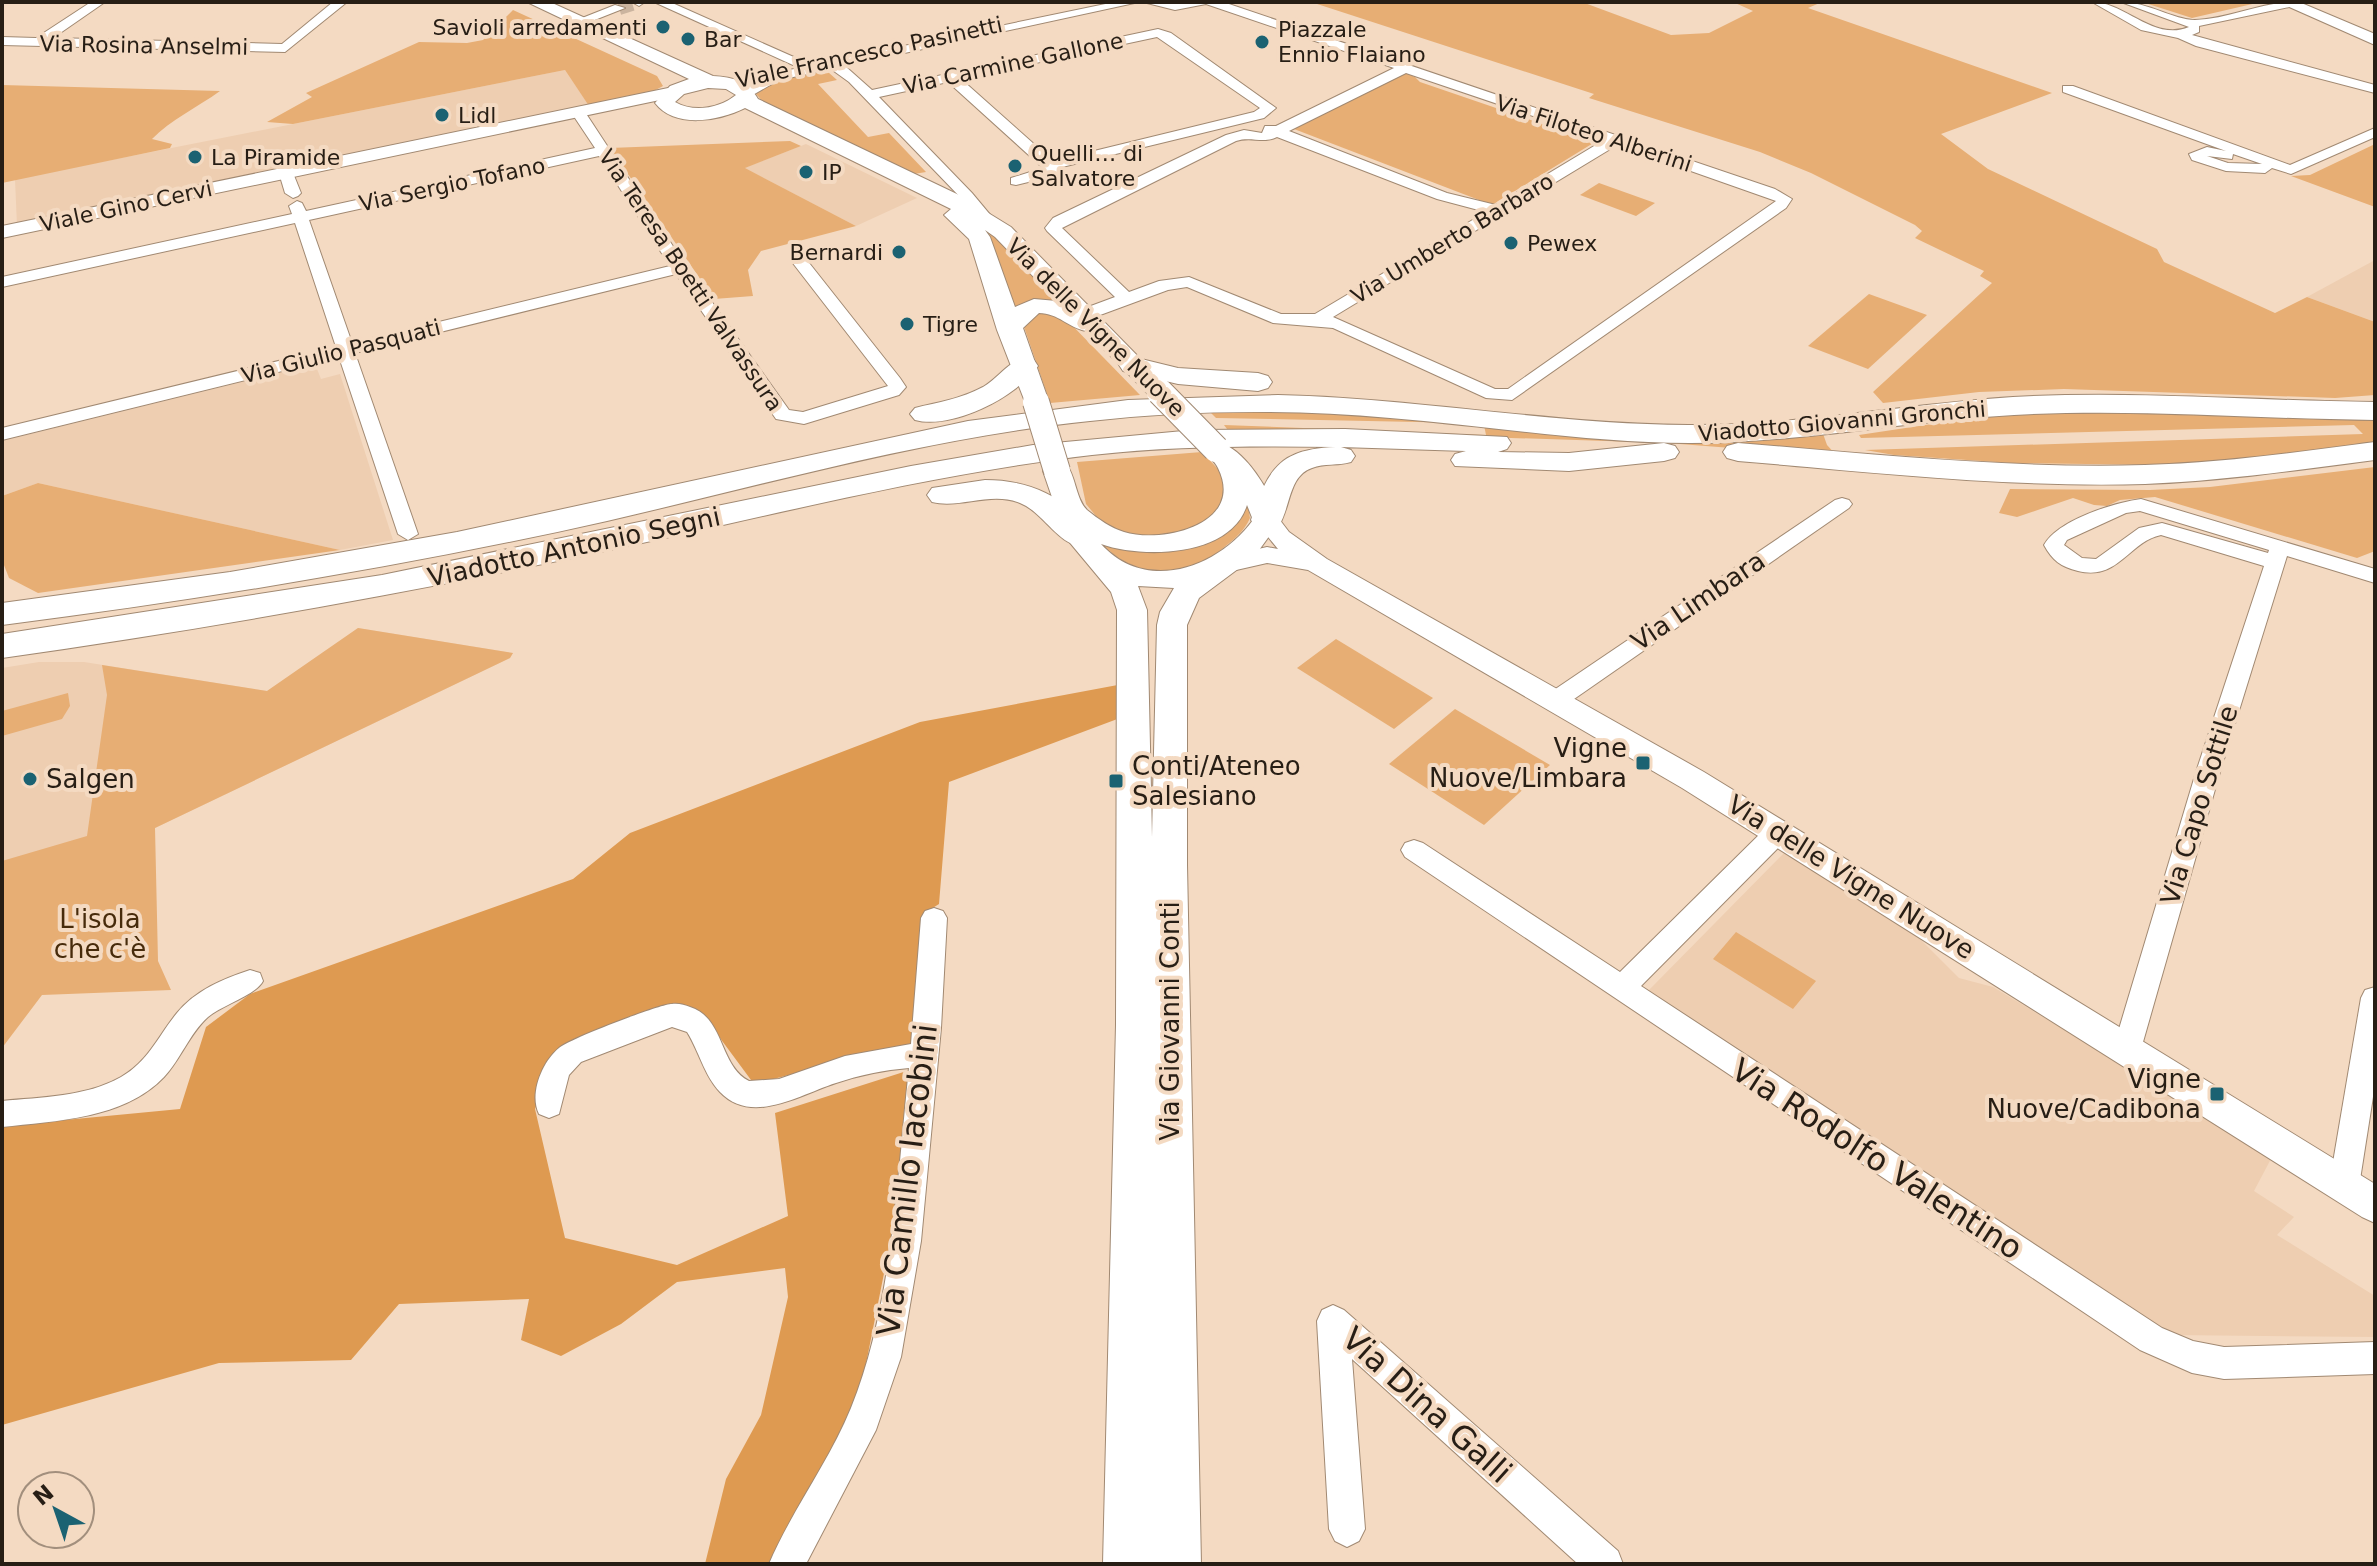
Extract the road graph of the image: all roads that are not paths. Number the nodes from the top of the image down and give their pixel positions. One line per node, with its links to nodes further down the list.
1 (99, 2): 24 (street)
2 (341, 2): 24 (street, Via Rosina Anselmi)
3 (511, 2): 35 (main road)
4 (536, 2): 18 (main road)
5 (660, 2): 25 (street)
6 (1110, 2): 16 (street, Viale Francesco Pasinetti)
7 (1133, 2): 27 (street, Viale Francesco Pasinetti)
8 (1149, 2): 9 (street)
9 (1202, 2)
10 (1211, 2): 28 (street)
11 (2098, 2): 19 (street)
12 (2127, 2): 17 (street)
13 (2288, 2): 20 (street); 22 (street)
14 (1048, 5): 16 (street)
15 (619, 8): 18 (street)
16 (1066, 11): 26 (street, Viale Francesco Pasinetti)
17 (2173, 16): 19 (street); 20 (street)
18 (578, 22): 30 (main road)
19 (2140, 23): 21 (street)
20 (2192, 24): 21 (street)
21 (2180, 34): 32 (street)
22 (2375, 40)
23 (2, 41): 24 (street, Via Rosina Anselmi)
24 (39, 42)
25 (798, 62)
26 (830, 63): 27 (street); 30 (street, Viale Francesco Pasinetti); 33 (street, Viale Francesco Pasinetti)
27 (852, 68): 34 (street)
28 (1403, 69): 39 (street); 41 (street, Via Filoteo Alberini)
29 (950, 77): 34 (street, Via Carmine Gallone); 38 (street, Via Carmine Gallone); 46 (street)
30 (717, 83): 33 (main road, Via delle Vigne Nuove); 35 (main road)
31 (2068, 89): 48 (street)
32 (2375, 89)
33 (746, 95): 36 (main road); 53 (main road, Via delle Vigne Nuove)
34 (869, 95): 53 (street)
35 (673, 96): 36 (main road); 37 (street, Viale Gino Cervi)
36 (723, 109): 62 (main road, Via delle Vigne Nuove)
37 (580, 115): 42 (street, Via Teresa Boetti Valvassura); 51 (street, Viale Gino Cervi)
38 (1243, 118): 39 (street); 44 (street)
39 (1277, 132): 49 (street); 52 (street)
40 (2375, 132): 48 (street)
41 (1615, 140): 52 (street, Via Umberto Barbaro); 61 (street, Via Filoteo Alberini)
42 (603, 151): 51 (street, Via Sergio Tofano); 57 (street, Via Teresa Boetti Valvassura)
43 (2212, 151): 45 (street); 45 (street); 47 (street)
44 (1095, 155): 46 (street); 49 (street)
45 (2197, 157): 47 (street)
46 (1050, 166): 50 (street)
47 (2271, 170): 48 (street)
48 (2291, 170)
49 (1124, 177): 59 (street)
50 (1016, 181)
51 (293, 194): 54 (street, Viale Gino Cervi); 55 (street, Viale Gino Cervi); 58 (street, Via Sergio Tofano); 64 (street)
52 (1497, 210): 61 (street, Via Umberto Barbaro)
53 (989, 223): 60 (main road, Via delle Vigne Nuove)
54 (2, 232)
55 (2, 239)
56 (800, 262): 57 (street, Via Teresa Boetti Valvassura)
57 (680, 268): 64 (street, Via Giulio Pasquati)
58 (2, 282)
59 (1126, 299): 60 (street); 61 (street, Via Umberto Barbaro)
60 (1086, 314): 63 (main road, Via delle Vigne Nuove)
61 (1319, 319)
62 (1009, 330): 63 (main road); 66 (main road, Via delle Vigne Nuove)
63 (1113, 345): 65 (main road, Via delle Vigne Nuove)
64 (347, 350): 71 (street, Via Giulio Pasquati); 79 (street)
65 (1133, 365): 70 (main road); 75 (main road, Via delle Vigne Nuove, bridge)
66 (1024, 366): 80 (main road, Via delle Vigne Nuove, bridge); 81 (main road)
67 (1119, 409): 70 (main road, Viadotto Giovanni Gronchi); 81 (main road, Viadotto Antonio Segni)
68 (2375, 411): 69 (main road, Viadotto Giovanni Gronchi)
69 (1933, 413): 70 (main road, Viadotto Giovanni Gronchi); 76 (main road)
70 (1572, 428)
71 (2, 434)
72 (1145, 441): 73 (main road, Viadotto Giovanni Gronchi); 86 (main road, Viadotto Antonio Segni)
73 (1690, 449): 76 (main road, Viadotto Giovanni Gronchi); 78 (main road)
74 (2375, 451): 76 (main road, Viadotto Giovanni Gronchi)
75 (1224, 457): 78 (main road, Via delle Vigne Nuove); 80 (main road)
76 (1956, 470)
77 (1842, 504): 89 (street, Via Limbara)
78 (1267, 520): 83 (main road, Via Giovanni Conti); 84 (street, Via delle Vigne Nuove)
79 (408, 534)
80 (1083, 536): 83 (main road); 86 (main road); 105 (main road, Via Giovanni Conti)
81 (464, 541): 87 (main road, Viadotto Antonio Segni)
82 (2277, 554): 82 (street); 85 (street); 96 (street, Via Capo Sottile)
83 (1223, 565): 84 (street, Via delle Vigne Nuove); 106 (main road, Via Giovanni Conti)
84 (1318, 565): 89 (street, Via delle Vigne Nuove)
85 (2375, 576)
86 (391, 585): 88 (main road, Viadotto Antonio Segni)
87 (2, 614)
88 (2, 646)
89 (1556, 700): 90 (street, Via delle Vigne Nuove)
90 (1778, 832): 94 (street); 96 (street, Via delle Vigne Nuove)
91 (1414, 850): 94 (street, Via Rodolfo Valentino)
92 (934, 918): 97 (street, Via Camillo Iacobini)
93 (250, 981): 99 (street)
94 (1621, 989): 102 (street, Via Rodolfo Valentino)
95 (2375, 998): 100 (street)
96 (2127, 1049): 100 (street, Via delle Vigne Nuove)
97 (924, 1055): 98 (street); 104 (street, Via Camillo Iacobini)
98 (549, 1105)
99 (2, 1114)
100 (2344, 1186): 101 (street, Via delle Vigne Nuove)
101 (2375, 1205)
102 (2375, 1358)
103 (1347, 1529): 107 (street, Via Dina Galli)
104 (787, 1564)
105 (1128, 1564)
106 (1176, 1564)
107 (1605, 1564)

